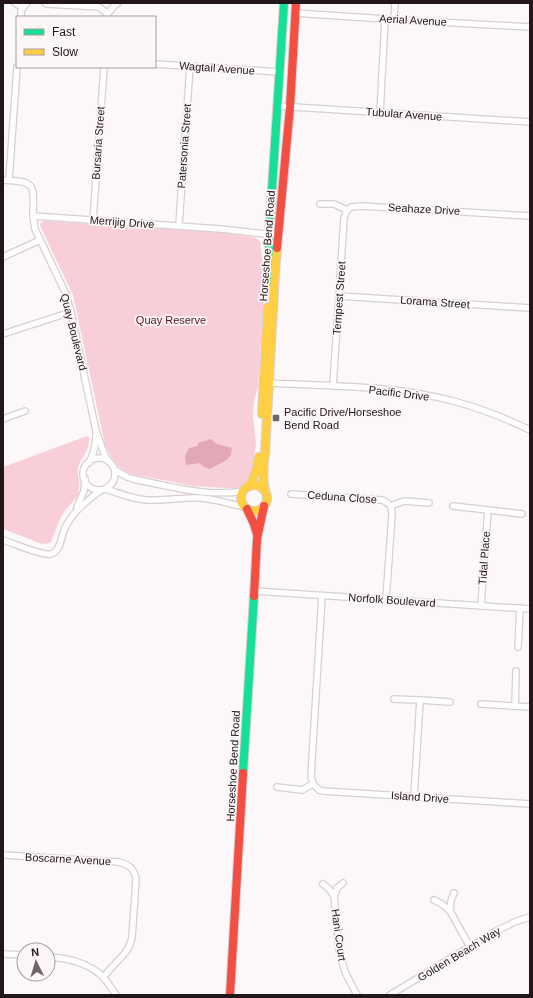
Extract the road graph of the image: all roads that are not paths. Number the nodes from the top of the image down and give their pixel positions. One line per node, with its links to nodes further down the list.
1 (15, 3): 8 (street)
2 (27, 3): 8 (street)
3 (45, 3): 10 (street)
4 (118, 3): 10 (street)
5 (284, 3): 19 (street, Horseshoe Bend Road)
6 (296, 3): 9 (street, Horseshoe Bend Road)
7 (395, 3): 13 (street)
8 (23, 8): 11 (street)
9 (295, 13): 12 (street, Aerial Avenue); 21 (street, Horseshoe Bend Road)
10 (107, 15)
11 (21, 16)
12 (385, 19): 13 (street, Aerial Avenue); 22 (street)
13 (394, 19): 14 (street, Aerial Avenue)
14 (530, 27)
15 (156, 64): 16 (street, Wagtail Avenue)
16 (190, 66): 19 (street, Wagtail Avenue); 30 (street, Patersonia Street)
17 (17, 68): 24 (street)
18 (104, 68): 29 (street, Bursaria Street)
19 (280, 72): 20 (street, Horseshoe Bend Road)
20 (278, 106): 21 (street, Tubular Avenue); 31 (street, Horseshoe Bend Road)
21 (290, 107): 22 (street, Tubular Avenue); 32 (street, Horseshoe Bend Road)
22 (380, 113): 23 (street, Tubular Avenue)
23 (530, 122)
24 (6, 180): 27 (street)
25 (320, 204): 26 (street, Seahaze Drive)
26 (347, 210): 28 (street, Seahaze Drive); 35 (street, Tempest Street)
27 (33, 216): 29 (street, Merrijig Drive); 33 (street, Quay Boulevard)
28 (530, 216)
29 (93, 220): 30 (street, Merrijig Drive)
30 (179, 225): 31 (street, Merrijig Drive)
31 (269, 234): 32 (street, Merrijig Drive); 39 (street, Horseshoe Bend Road)
32 (278, 236): 39 (street, Horseshoe Bend Road)
33 (40, 240): 34 (street); 37 (street, Quay Boulevard)
34 (3, 257)
35 (339, 296): 36 (street, Lorama Street); 40 (street, Tempest Street)
36 (530, 308)
37 (71, 312): 38 (street); 44 (street, Quay Boulevard)
38 (3, 334)
39 (266, 383): 40 (street, Pacific Drive); 49 (street, Horseshoe Bend Road); 51 (street, Horseshoe Bend Road)
40 (334, 386): 43 (street, Pacific Drive)
41 (25, 411): 42 (street)
42 (3, 419)
43 (530, 430)
44 (96, 431): 45 (street, Quay Boulevard); 46 (street, Quay Boulevard)
45 (109, 462): 46 (street); 47 (street, Quay Boulevard)
46 (89, 463): 48 (street, Quay Boulevard)
47 (114, 470): 49 (street); 50 (street)
48 (85, 479): 50 (street); 59 (street, Quay Boulevard)
49 (247, 489): 51 (street); 57 (street)
50 (103, 490): 57 (street); 59 (street)
51 (265, 491): 54 (street)
52 (291, 494): 55 (street, Ceduna Close)
53 (429, 503): 55 (street, Ceduna Close)
54 (264, 506): 57 (street); 61 (street, Horseshoe Bend Road)
55 (391, 506): 65 (street, Ceduna Close)
56 (453, 506): 58 (street)
57 (246, 508): 61 (street, Horseshoe Bend Road)
58 (488, 510): 60 (street); 66 (street, Tidal Place)
59 (75, 511): 62 (street)
60 (522, 514)
61 (257, 539): 63 (street, Horseshoe Bend Road)
62 (3, 540)
63 (254, 591): 64 (street, Norfolk Boulevard); 95 (street, Horseshoe Bend Road)
64 (322, 596): 65 (street, Norfolk Boulevard); 77 (street)
65 (386, 600): 66 (street, Norfolk Boulevard)
66 (481, 606): 67 (street, Norfolk Boulevard)
67 (520, 608): 68 (street, Norfolk Boulevard); 69 (street)
68 (530, 609)
69 (518, 647)
70 (516, 671): 75 (street)
71 (394, 699): 72 (street)
72 (420, 700): 73 (street); 79 (street)
73 (450, 702)
74 (481, 704): 75 (street)
75 (515, 706): 76 (street)
76 (530, 707)
77 (313, 784): 78 (street); 79 (street, Island Drive)
78 (277, 787)
79 (414, 797): 80 (street, Island Drive)
80 (530, 804)
81 (3, 855): 93 (street, Boscarne Avenue)
82 (343, 883): 85 (street, Hani Court)
83 (323, 884): 85 (street, Hani Court)
84 (454, 893): 87 (street)
85 (334, 896): 96 (street, Hani Court)
86 (434, 900): 87 (street)
87 (450, 911): 89 (street)
88 (530, 917): 89 (street, Golden Beach Way)
89 (470, 947): 97 (street, Golden Beach Way)
90 (3, 954): 91 (street)
91 (16, 955)
92 (56, 958): 93 (street)
93 (103, 977): 94 (street)
94 (116, 995)
95 (230, 995)
96 (357, 995)
97 (390, 995)

